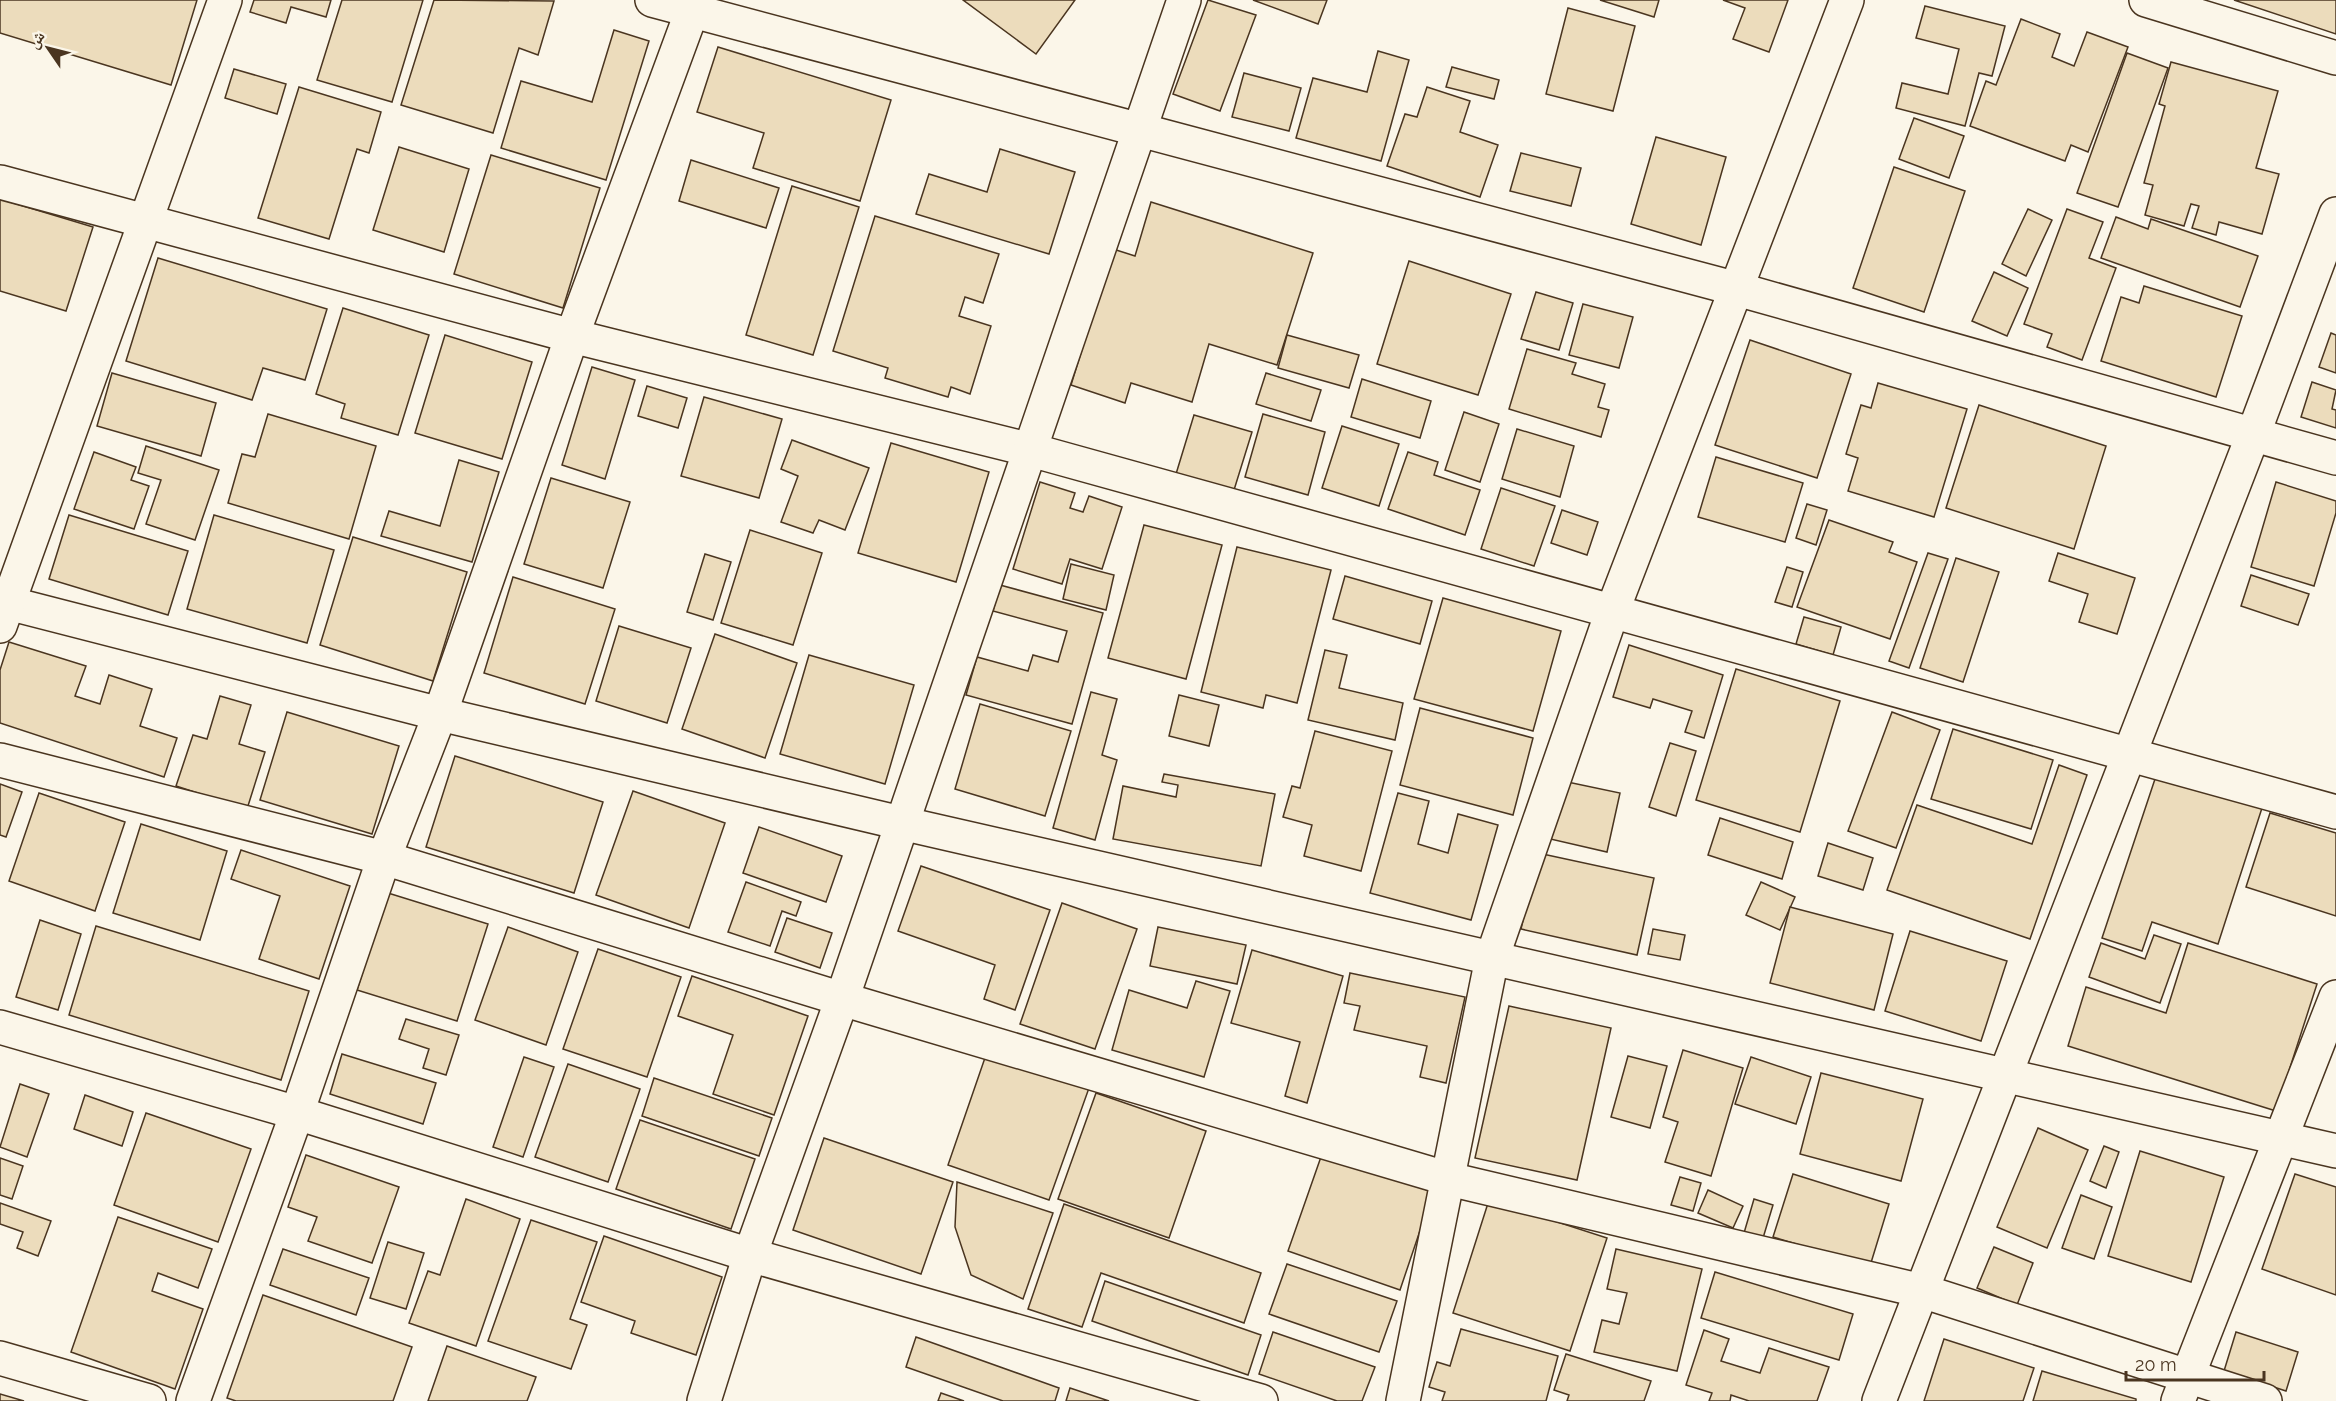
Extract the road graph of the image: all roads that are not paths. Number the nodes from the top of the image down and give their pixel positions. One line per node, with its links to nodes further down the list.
1 (225, 0): 11 (street)
2 (652, 0): 6 (street)
3 (1184, 0): 8 (street)
4 (1847, 0): 12 (street)
5 (2146, 0): 7 (street)
6 (694, 6): 8 (street); 13 (street)
7 (2336, 58)
8 (1139, 129): 12 (street); 15 (street)
9 (0, 182): 11 (street)
10 (2336, 214): 14 (street)
11 (146, 220): 13 (street); 17 (street)
12 (1737, 289): 14 (street); 18 (street)
13 (572, 336): 15 (street); 19 (street)
14 (2253, 435): 16 (street); 20 (street)
15 (1031, 450): 18 (street); 23 (street)
16 (2336, 458)
17 (3, 610): 19 (street)
18 (1612, 612): 20 (street); 25 (street)
19 (440, 714): 23 (street); 24 (street)
20 (2128, 755): 22 (street); 29 (street)
21 (0, 760): 24 (street)
22 (2336, 812)
23 (901, 823): 25 (street); 27 (street)
24 (384, 858): 27 (street); 30 (street)
25 (1492, 958): 29 (street); 33 (street)
26 (2336, 997): 31 (street)
27 (843, 999): 33 (street); 34 (street)
28 (0, 1027): 30 (street)
29 (2004, 1076): 31 (street); 35 (street)
30 (297, 1113): 34 (street); 39 (street)
31 (2281, 1140): 32 (street); 37 (street)
32 (2336, 1151)
33 (1449, 1179): 35 (street); 42 (street)
34 (750, 1255): 40 (street); 41 (street)
35 (1922, 1291): 37 (street); 43 (street)
36 (0, 1358): 38 (street)
37 (2183, 1389): 44 (street)
38 (149, 1401)
39 (193, 1401)
40 (705, 1401)
41 (1262, 1401)
42 (1403, 1401)
43 (1879, 1401)
44 (2265, 1401)

